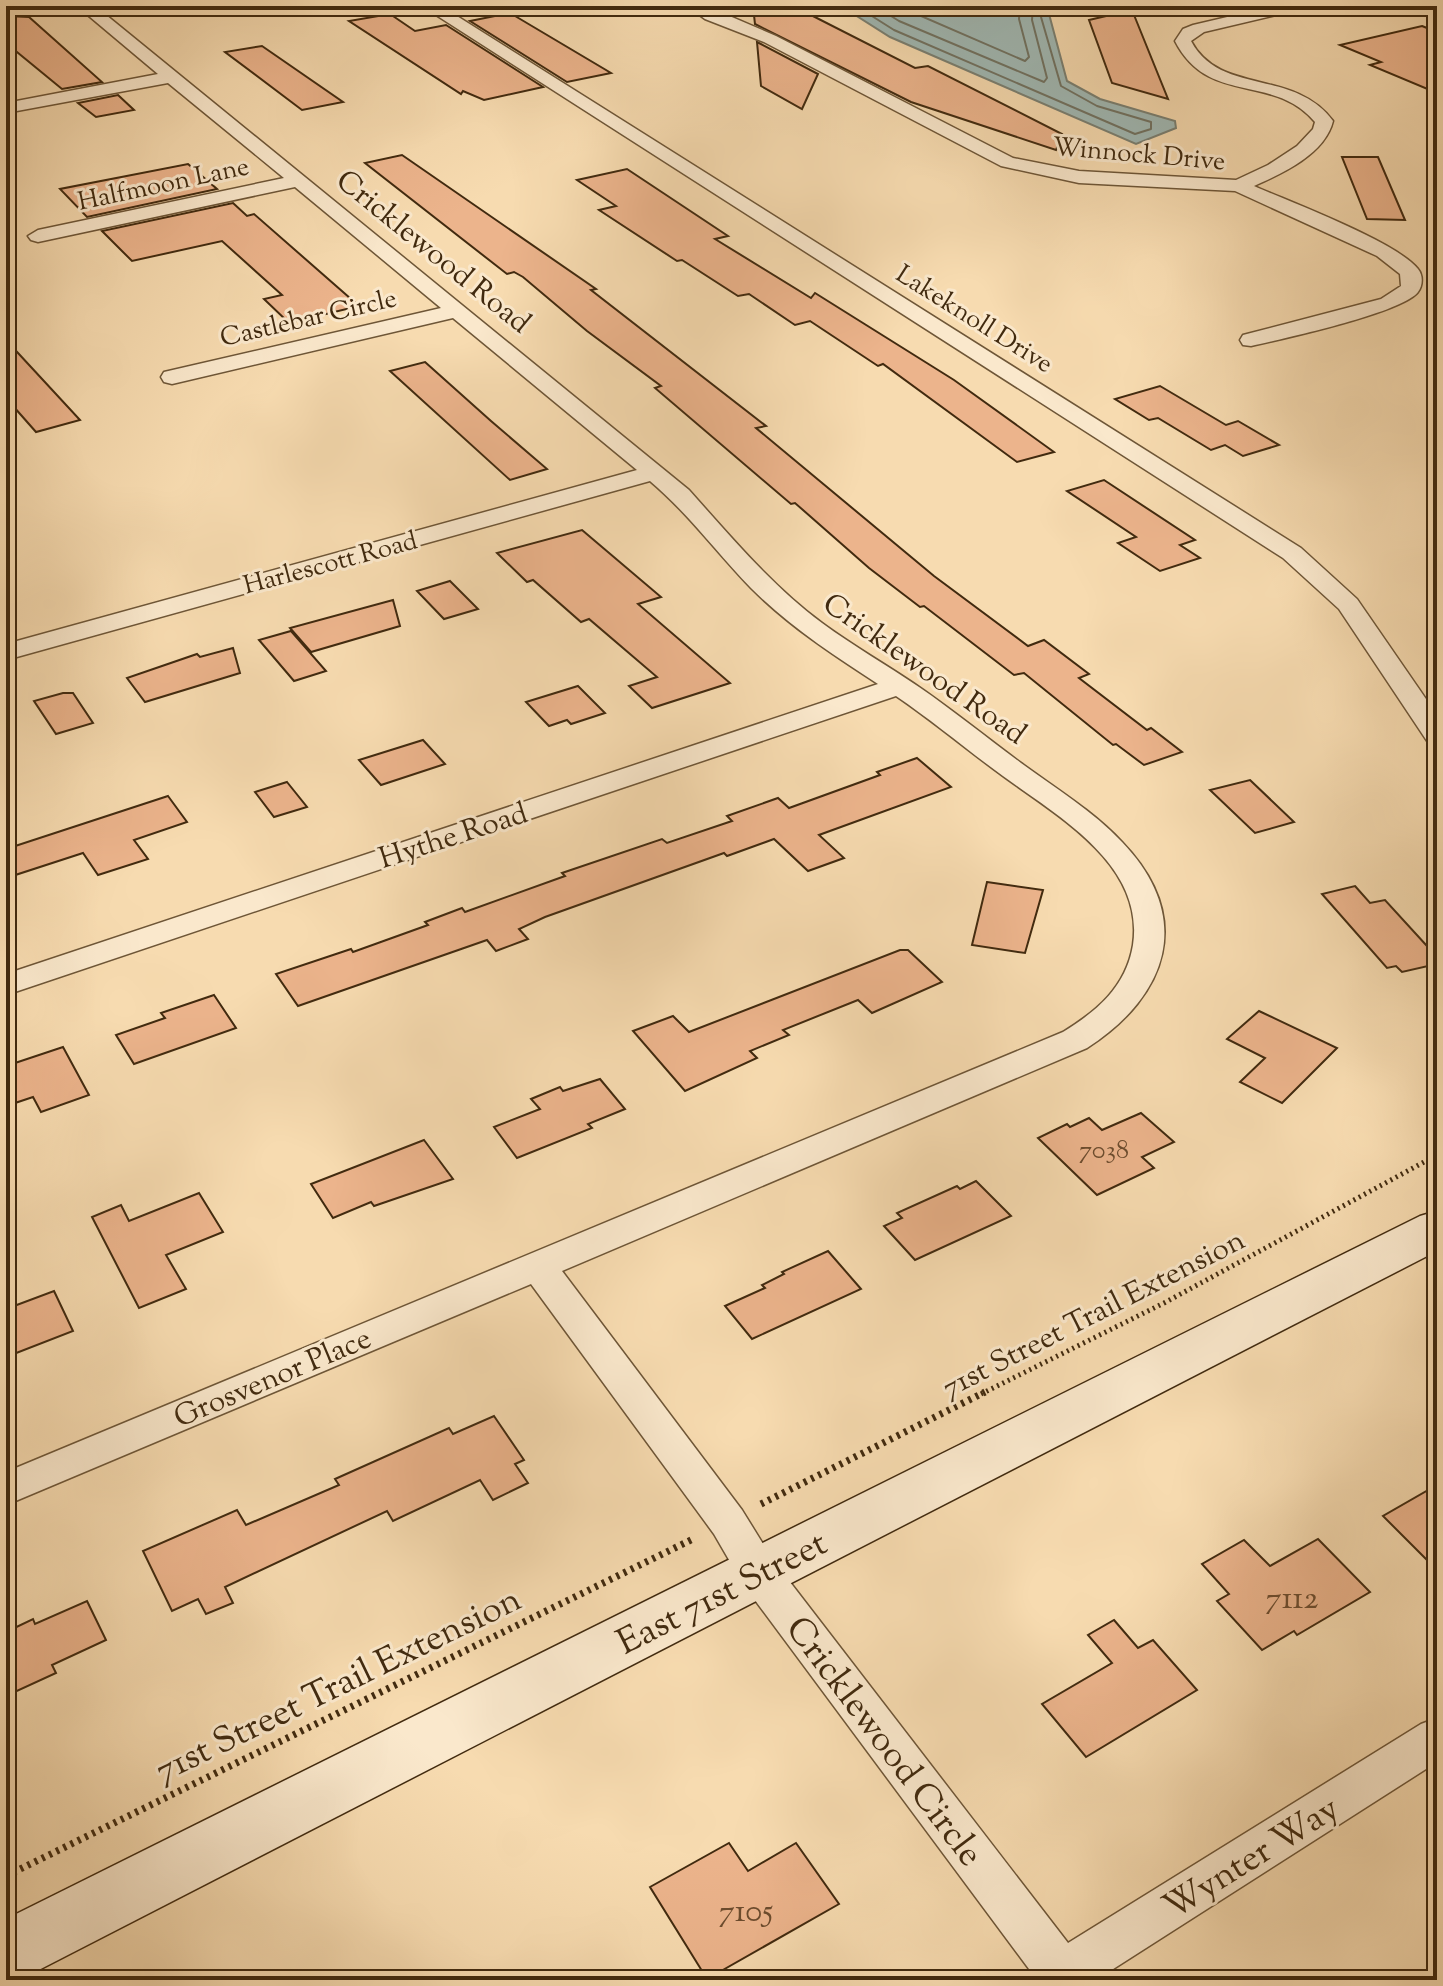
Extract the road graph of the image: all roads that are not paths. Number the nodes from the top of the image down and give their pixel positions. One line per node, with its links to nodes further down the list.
1 (85, 6): 5 (street, Cricklewood Road)
2 (430, 6): 16 (street, Lakeknoll Drive)
3 (695, 6): 8 (street, Winnock Drive)
4 (1295, 6): 8 (street)
5 (172, 77): 6 (street); 7 (street, Cricklewood Road)
6 (6, 108)
7 (298, 181): 9 (street, Halfmoon Lane); 10 (street, Cricklewood Road)
8 (1238, 186): 11 (street, Winnock Drive)
9 (38, 236)
10 (457, 311): 12 (street, Castlebar Circle); 13 (street, Cricklewood Road)
11 (1251, 340)
12 (172, 377)
13 (654, 473): 14 (street, Harlescott Road); 15 (street, Cricklewood Road)
14 (6, 652)
15 (899, 686): 17 (street, Hythe Road); 19 (street, Cricklewood Road)
16 (1437, 735)
17 (6, 985)
18 (1437, 1229): 21 (main road, East 71st Street)
19 (538, 1266): 20 (street, Grosvenor Place); 21 (street, Cricklewood Circle)
20 (6, 1489)
21 (758, 1572): 23 (main road, East 71st Street); 24 (street, Cricklewood Circle)
22 (1437, 1738): 24 (street, Wynter Way)
23 (6, 1953)
24 (1061, 1978)

